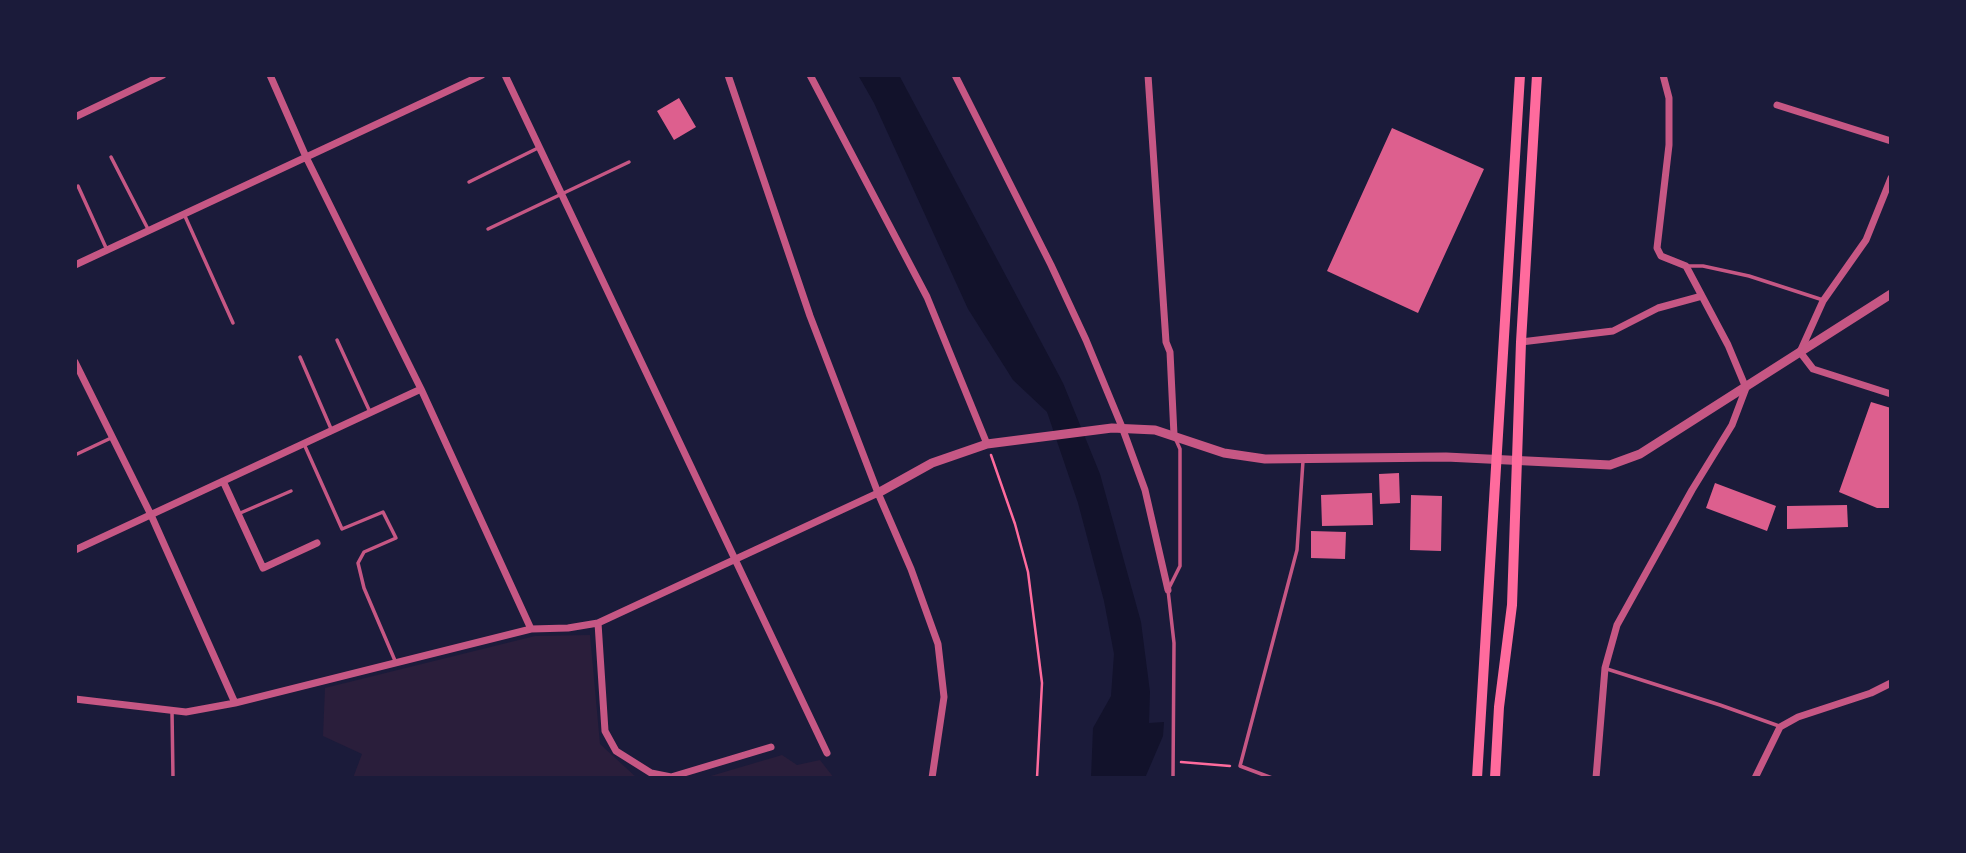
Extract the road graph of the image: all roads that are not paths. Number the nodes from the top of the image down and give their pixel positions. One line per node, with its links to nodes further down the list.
1 (163, 75): 13 (street)
2 (270, 75): 17 (street)
3 (482, 75): 17 (street)
4 (506, 75): 15 (street)
5 (728, 75): 54 (street)
6 (810, 75): 47 (street)
7 (955, 75): 42 (street)
8 (1148, 75): 44 (street)
9 (1520, 75): 50 (main road)
10 (1537, 75): 34 (main road)
11 (1663, 75): 28 (street)
12 (1777, 105): 14 (street)
13 (75, 117)
14 (1891, 141)
15 (540, 147): 20 (lane); 22 (street)
16 (111, 157): 25 (lane)
17 (306, 158): 23 (street); 38 (street)
18 (629, 162): 22 (lane)
19 (1891, 178): 31 (street)
20 (469, 182)
21 (78, 186): 26 (lane)
22 (562, 193): 24 (lane); 59 (street)
23 (184, 214): 25 (street); 32 (lane)
24 (488, 229)
25 (149, 230): 26 (street)
26 (107, 250): 27 (street)
27 (75, 265)
28 (1686, 266): 30 (street); 31 (lane)
29 (1891, 294): 35 (street)
30 (1702, 296): 34 (street); 39 (street)
31 (1823, 300): 35 (street)
32 (233, 323)
33 (337, 340): 41 (lane)
34 (1521, 342): 51 (main road)
35 (1800, 352): 39 (street); 40 (street)
36 (300, 357): 43 (lane)
37 (75, 362): 45 (street)
38 (421, 388): 41 (street); 62 (street)
39 (1746, 388): 51 (street); 64 (street)
40 (1891, 394)
41 (370, 412): 43 (street)
42 (1122, 427): 44 (street); 47 (street); 60 (street)
43 (332, 430): 46 (street)
44 (1174, 435): 49 (street); 60 (lane)
45 (113, 438): 48 (lane); 56 (street)
46 (304, 444): 52 (street); 63 (lane)
47 (987, 444): 54 (street)
48 (75, 455)
49 (1304, 458): 50 (street); 75 (lane)
50 (1497, 458): 51 (street); 76 (main road)
51 (1518, 460): 77 (main road)
52 (223, 481): 55 (street); 56 (street)
53 (291, 491): 55 (lane)
54 (878, 493): 59 (street); 73 (street)
55 (238, 514): 57 (street)
56 (151, 515): 58 (street); 67 (street)
57 (317, 544)
58 (75, 550)
59 (737, 559): 61 (street); 71 (street)
60 (1168, 590): 74 (lane)
61 (598, 623): 62 (street); 70 (street)
62 (531, 629): 63 (street)
63 (396, 663): 67 (street)
64 (1605, 668): 69 (lane); 78 (street)
65 (1891, 683): 69 (street)
66 (75, 699): 68 (street)
67 (234, 704): 68 (street)
68 (172, 710): 72 (lane)
69 (1780, 727): 79 (street)
70 (771, 747)
71 (827, 753)
72 (173, 778)
73 (932, 778)
74 (1173, 778)
75 (1272, 778)
76 (1477, 778)
77 (1495, 778)
78 (1596, 778)
79 (1755, 778)

